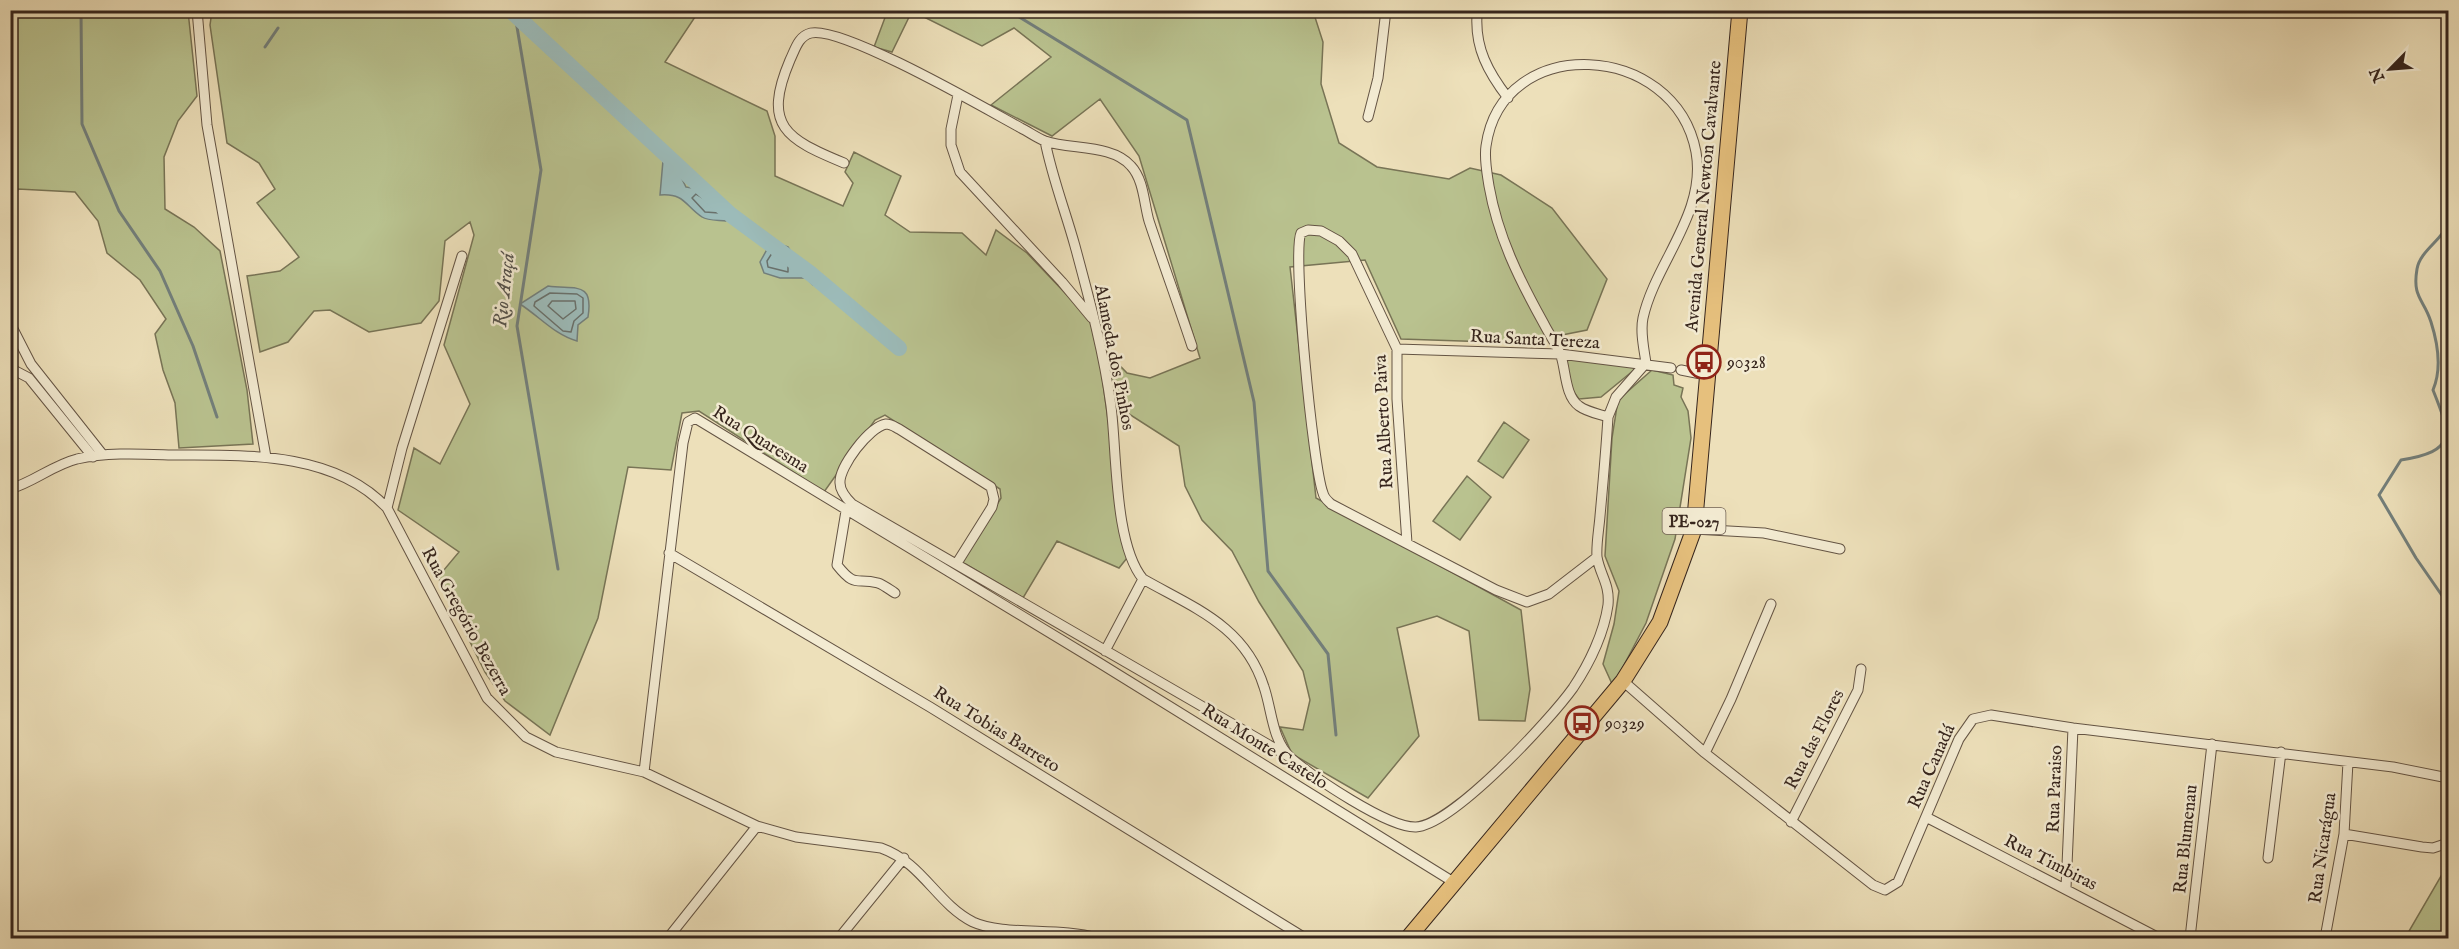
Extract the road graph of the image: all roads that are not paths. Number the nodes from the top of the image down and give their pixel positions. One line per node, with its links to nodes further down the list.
1 (197, 10): 24 (street)
2 (1386, 10): 7 (street)
3 (1740, 10): 20 (main road, Avenida General Newton Cavalvante / PE-027)
4 (1477, 15): 6 (street)
5 (958, 95): 8 (street); 9 (street); 11 (street)
6 (1508, 98): 15 (street); 16 (street)
7 (1368, 117)
8 (1045, 141): 11 (street, Alameda dos Pinhos); 13 (street)
9 (844, 163)
10 (462, 255): 26 (street)
11 (1093, 320): 34 (street, Alameda dos Pinhos)
12 (10, 323): 21 (street)
13 (1192, 346)
14 (1397, 349): 15 (street, Rua Santa Tereza); 29 (street, Rua Alberto Paiva); 29 (street, Rua Alberto Paiva)
15 (1560, 354): 16 (street, Rua Santa Tereza); 22 (street)
16 (1646, 363): 18 (street, Rua Santa Tereza); 22 (street)
17 (10, 368): 21 (street)
18 (1671, 368)
19 (1681, 370): 20 (street)
20 (1706, 375): 28 (main road, Avenida General Newton Cavalvante / PE-027)
21 (33, 376): 23 (street)
22 (1608, 417): 32 (street)
23 (98, 456): 24 (street, Rua Gregório Bezerra); 25 (street, Rua Gregório Bezerra)
24 (266, 457): 26 (street, Rua Gregório Bezerra)
25 (10, 489)
26 (387, 508): 47 (street, Rua Gregório Bezerra)
27 (846, 511): 31 (street, Rua Quaresma); 35 (street); 37 (street, Rua Quaresma)
28 (1694, 529): 30 (street); 40 (main road, Avenida General Newton Cavalvante / PE-027)
29 (1407, 543): 32 (street)
30 (1840, 549)
31 (669, 553): 47 (street, Rua Quaresma); 61 (street, Rua Tobias Barreto)
32 (1597, 557): 45 (street)
33 (957, 563): 33 (street); 38 (street)
34 (1143, 579): 38 (street); 45 (street)
35 (895, 593)
36 (1772, 604): 44 (street)
37 (1056, 638): 56 (street, Rua Monte Castelo)
38 (1106, 651): 45 (street)
39 (1861, 669): 50 (street, Rua das Flores)
40 (1623, 681): 44 (street, Rua Canadá); 56 (main road, Avenida General Newton Cavalvante / PE-027)
41 (2073, 728): 42 (street, Rua Canadá); 49 (street, Rua Canadá); 57 (street, Rua Paraiso)
42 (2212, 744): 43 (street, Rua Canadá); 64 (street, Rua Blumenau)
43 (2281, 752): 46 (street, Rua Canadá); 55 (street)
44 (1706, 753): 50 (street, Rua Canadá)
45 (1289, 756)
46 (2348, 762): 48 (street, Rua Canadá); 52 (street, Rua Nicarágua)
47 (644, 772): 51 (street, Rua Gregório Bezerra)
48 (2448, 777)
49 (1926, 817): 50 (street, Rua Canadá); 57 (street, Rua Timbiras)
50 (1791, 822)
51 (757, 826): 54 (street, Rua Gregório Bezerra); 58 (street)
52 (2344, 834): 53 (street); 65 (street, Rua Nicarágua)
53 (2448, 843)
54 (904, 858): 59 (street); 60 (street, Rua Gregório Bezerra)
55 (2268, 858)
56 (1455, 883): 62 (main road, Avenida General Newton Cavalvante / PE-027)
57 (2066, 888): 63 (street, Rua Timbiras)
58 (668, 939)
59 (839, 939)
60 (1096, 939)
61 (1305, 939)
62 (1408, 939)
63 (2159, 939)
64 (2190, 939)
65 (2325, 939)

